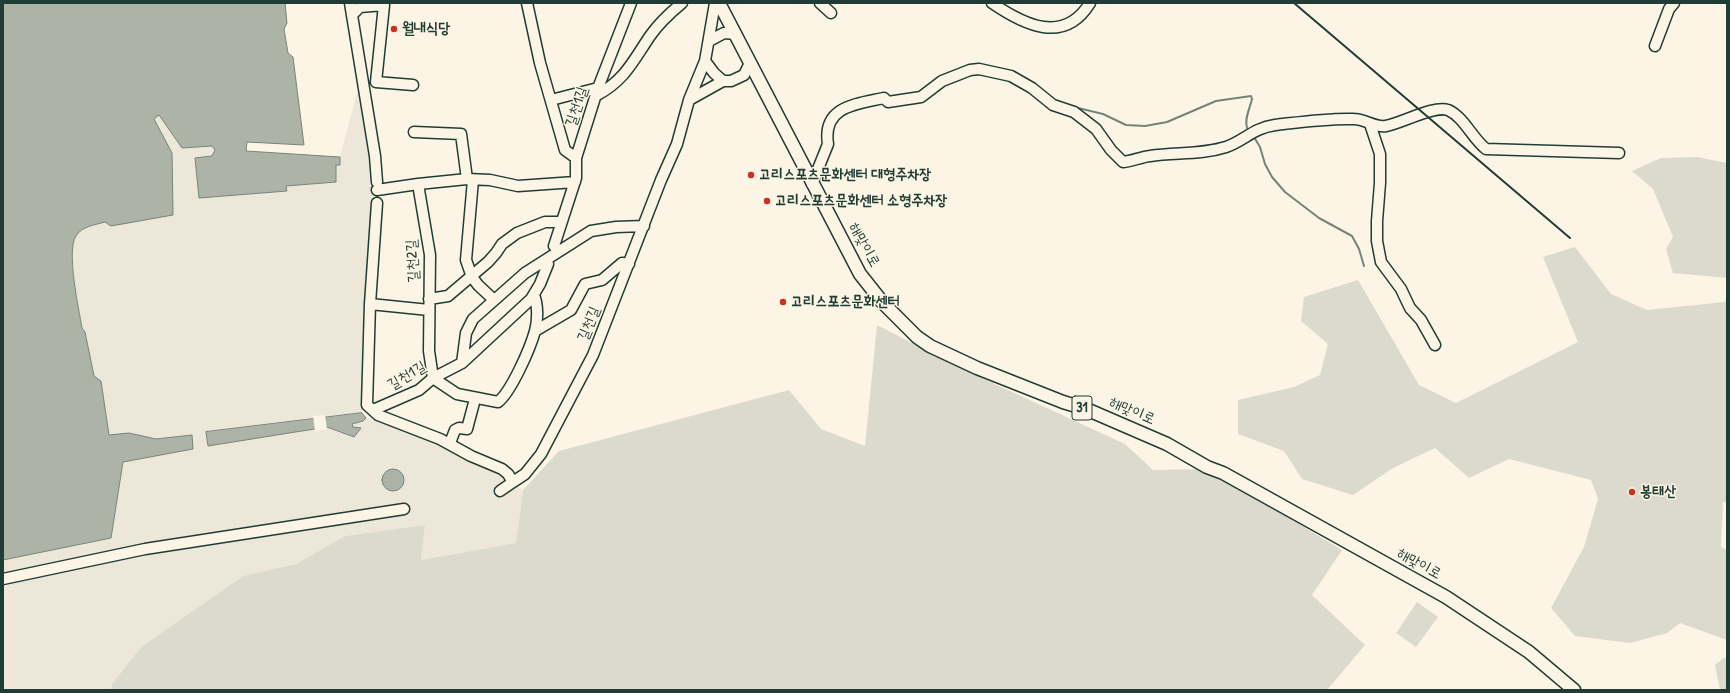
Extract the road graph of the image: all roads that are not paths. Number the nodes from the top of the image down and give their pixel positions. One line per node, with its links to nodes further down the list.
1 (350, 3): 12 (street)
2 (526, 3): 23 (street)
3 (631, 3): 22 (street, 길천1길)
4 (682, 3): 22 (street)
5 (715, 3): 14 (street, 길천길)
6 (720, 3): 13 (main road, 해맞이로 / 31)
7 (820, 3): 11 (street)
8 (992, 3): 9 (street)
9 (1090, 3)
10 (1674, 3): 15 (street)
11 (831, 13)
12 (352, 15): 20 (street); 31 (street)
13 (736, 34): 14 (street); 17 (main road, 해맞이로 / 31)
14 (709, 42): 16 (street, 길천길)
15 (1655, 46)
16 (705, 61): 19 (street); 24 (street, 길천길)
17 (750, 63): 18 (street); 21 (main road, 해맞이로 / 31)
18 (744, 75): 19 (street); 21 (street)
19 (723, 81): 24 (street)
20 (413, 85)
21 (766, 91): 32 (main road, 해맞이로 / 31)
22 (598, 92): 23 (street); 28 (street, 길천1길)
23 (551, 100): 28 (street)
24 (690, 100): 35 (street, 길천길)
25 (1370, 124): 27 (street); 32 (street); 45 (street)
26 (414, 132): 29 (street)
27 (1619, 153)
28 (576, 158): 30 (street, 길천1길)
29 (470, 180): 30 (street); 31 (street); 38 (street)
30 (574, 182): 34 (street, 길천1길)
31 (418, 184): 40 (street, 길천2길)
32 (812, 184): 55 (main road, 해맞이로 / 31)
33 (377, 202): 42 (street)
34 (561, 222): 36 (street, 길천1길); 38 (street)
35 (644, 226): 36 (street); 37 (street, 길천길)
36 (551, 255): 39 (street, 길천1길); 41 (street)
37 (629, 264): 44 (street); 51 (street, 길천길)
38 (472, 277): 40 (street); 41 (street)
39 (534, 295): 44 (street); 46 (street, 길천1길)
40 (429, 299): 43 (street, 길천2길)
41 (494, 300): 46 (street)
42 (370, 304): 43 (street); 49 (street)
43 (429, 310): 47 (street, 길천2길)
44 (535, 331): 48 (street)
45 (1435, 345)
46 (462, 363): 47 (street, 길천1길)
47 (433, 378): 48 (street); 49 (street, 길천1길)
48 (475, 398): 50 (street)
49 (370, 408): 50 (street)
50 (450, 443): 51 (street)
51 (513, 482): 52 (street, 길천길)
52 (500, 491)
53 (404, 509): 54 (street)
54 (3, 579)
55 (1574, 690)

